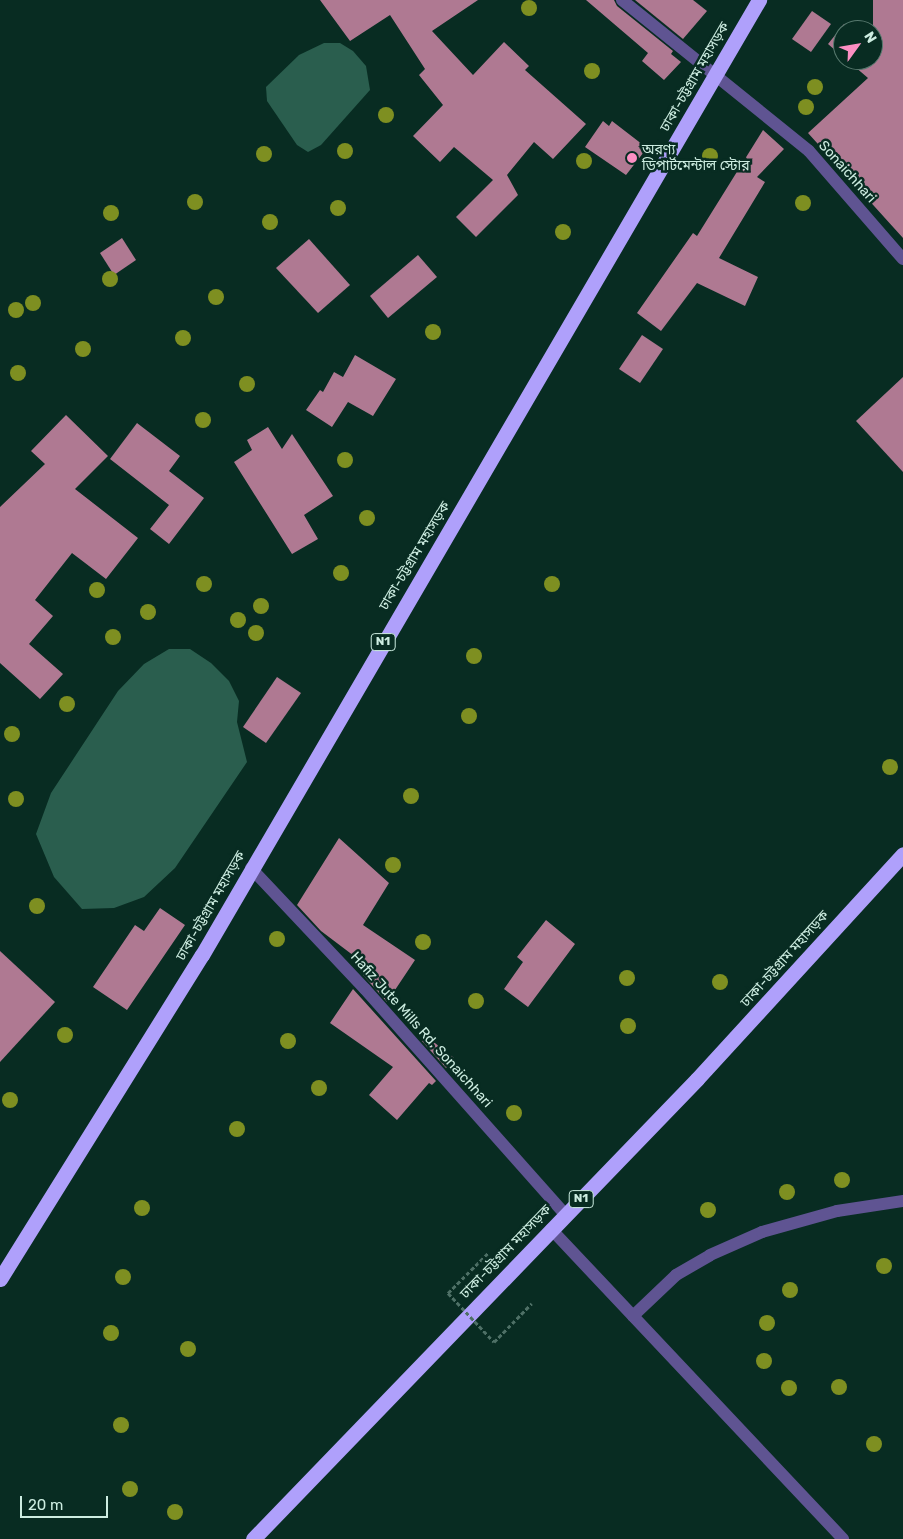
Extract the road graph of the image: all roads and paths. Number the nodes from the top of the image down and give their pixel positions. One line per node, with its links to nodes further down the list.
1 (622, 0): 3 (street, Sonaichhari)
2 (759, 0): 3 (highway, ঢাকা-চট্টগ্রাম মহাসড়ক / N1)
3 (713, 76): 4 (street, Sonaichhari); 6 (highway, ঢাকা-চট্টগ্রাম মহাসড়ক / N1)
4 (903, 259)
5 (903, 854): 8 (highway, ঢাকা-চট্টগ্রাম মহাসড়ক / N1)
6 (251, 868): 8 (street, Hafiz Jute Mills Rd, Sonaichhari); 11 (highway, ঢাকা-চট্টগ্রাম মহাসড়ক / N1)
7 (903, 1201): 13 (street)
8 (565, 1214): 9 (highway, ঢাকা-চট্টগ্রাম মহাসড়ক / N1)
9 (551, 1229): 13 (street); 14 (highway, ঢাকা-চট্টগ্রাম মহাসড়ক / N1)
10 (488, 1254): 12 (path, bridge)
11 (0, 1279)
12 (532, 1303)
13 (633, 1316): 15 (street)
14 (253, 1539)
15 (843, 1539)

